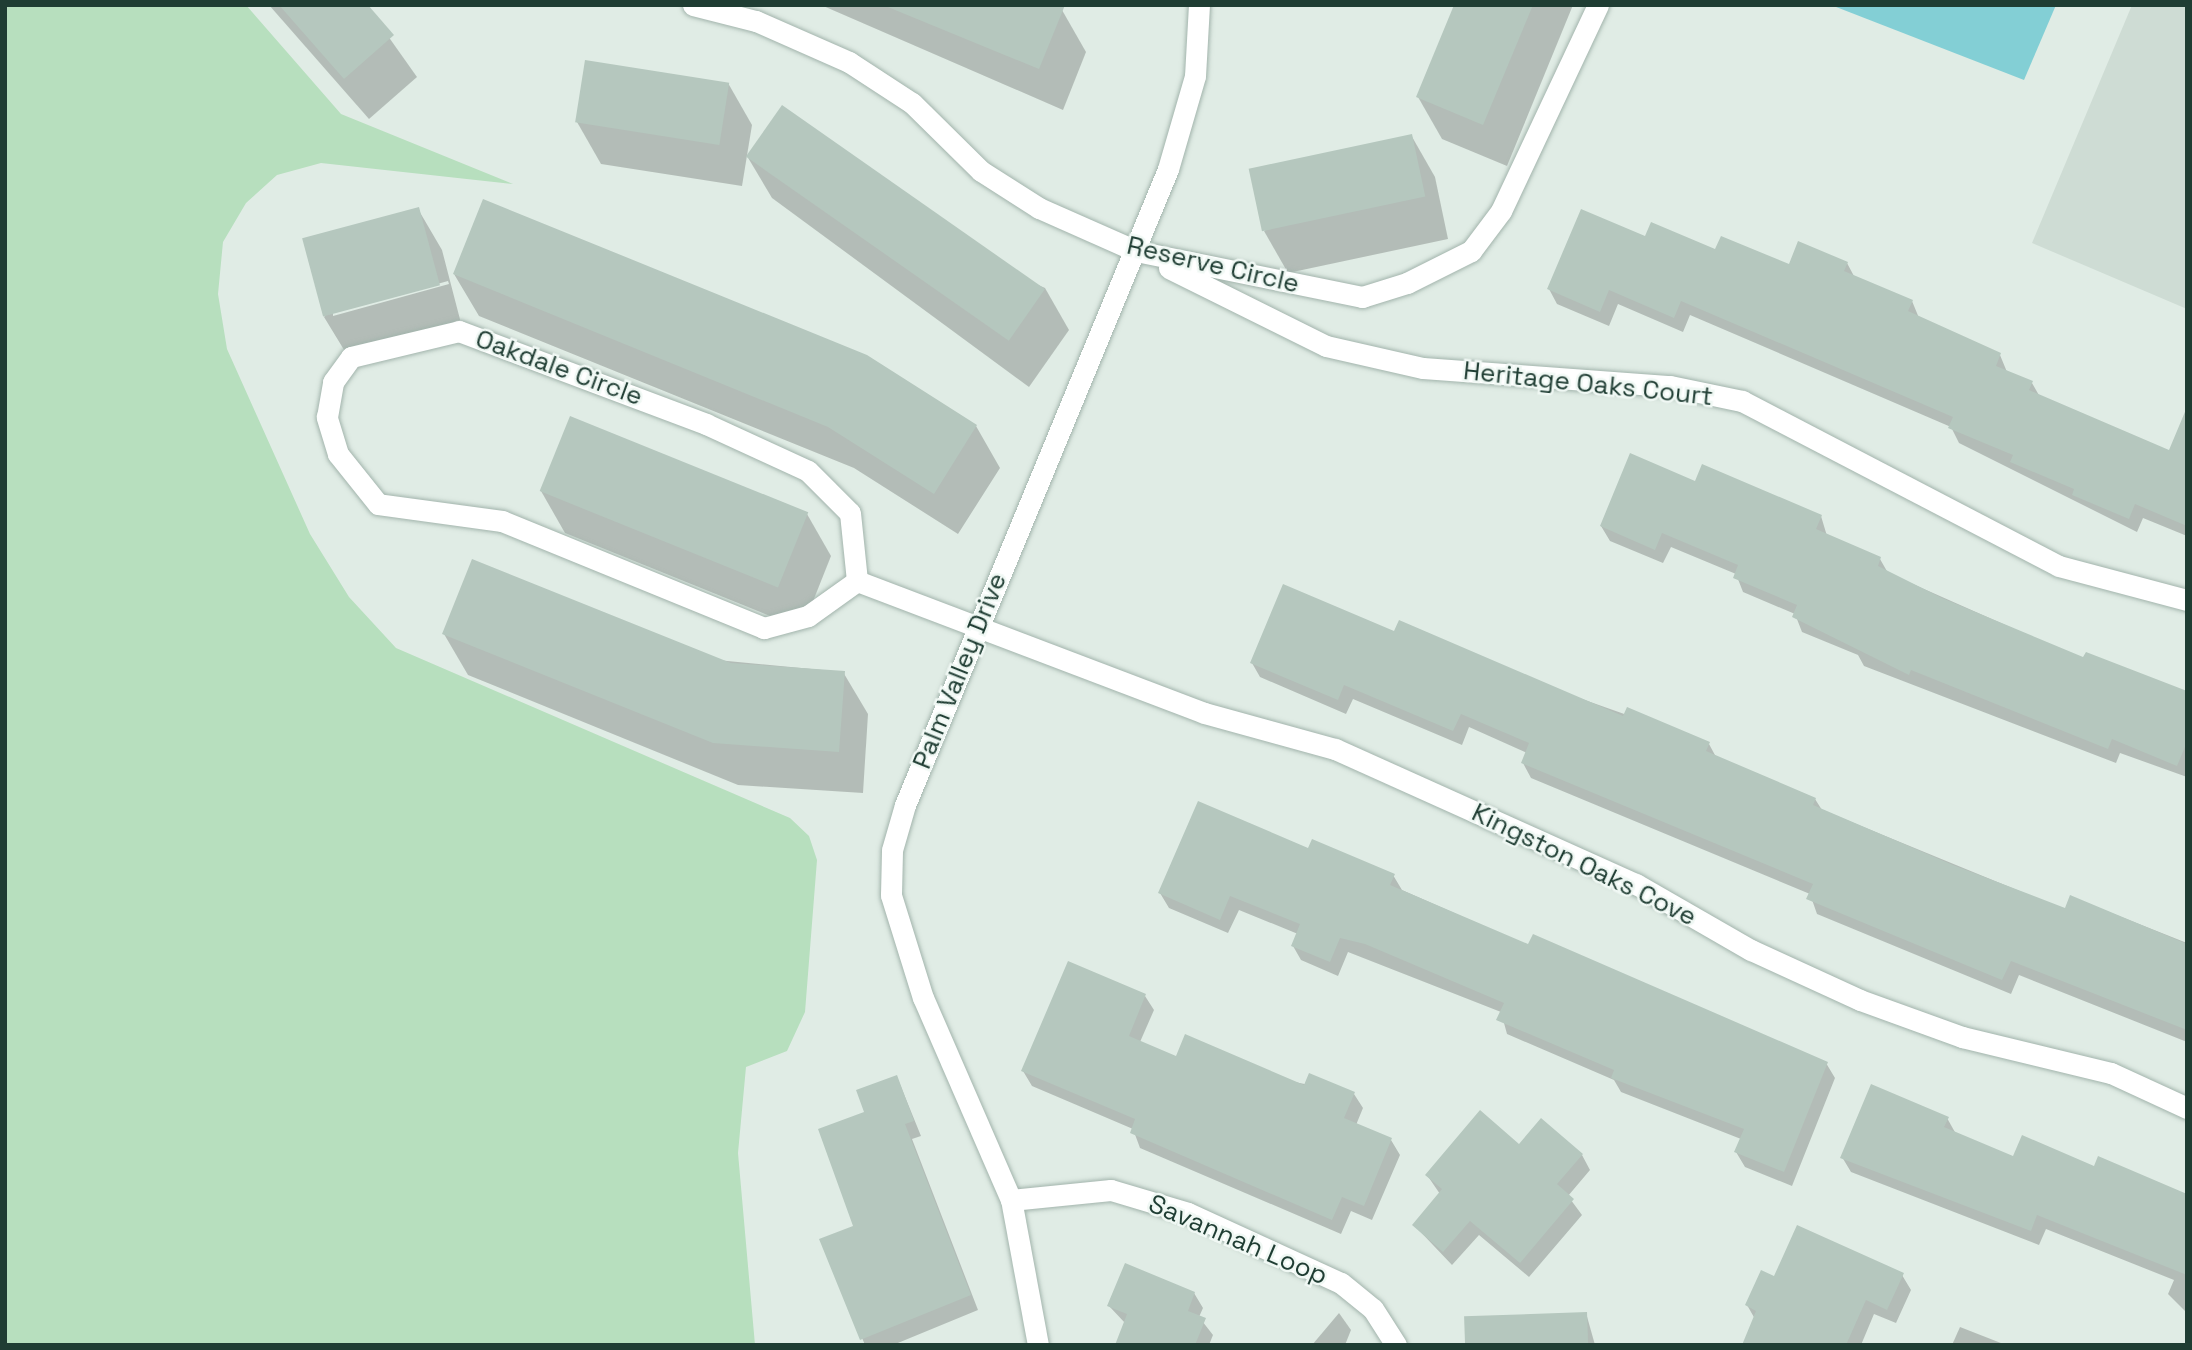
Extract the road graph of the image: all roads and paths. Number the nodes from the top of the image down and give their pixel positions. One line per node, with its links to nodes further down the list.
1 (693, 5): 4 (street, Reserve Circle)
2 (1199, 5): 4 (street, Palm Valley Drive)
3 (1598, 5): 4 (street, Reserve Circle)
4 (1136, 251): 6 (street, Heritage Oaks Court); 7 (street, Palm Valley Drive)
5 (858, 581): 5 (street, Oakdale Circle); 7 (street)
6 (2187, 600)
7 (979, 624): 8 (street, Kingston Oaks Cove); 9 (street, Palm Valley Drive)
8 (2187, 1108)
9 (1011, 1200): 10 (street, Palm Valley Drive); 11 (street, Savannah Loop)
10 (1038, 1345)
11 (1395, 1345)

